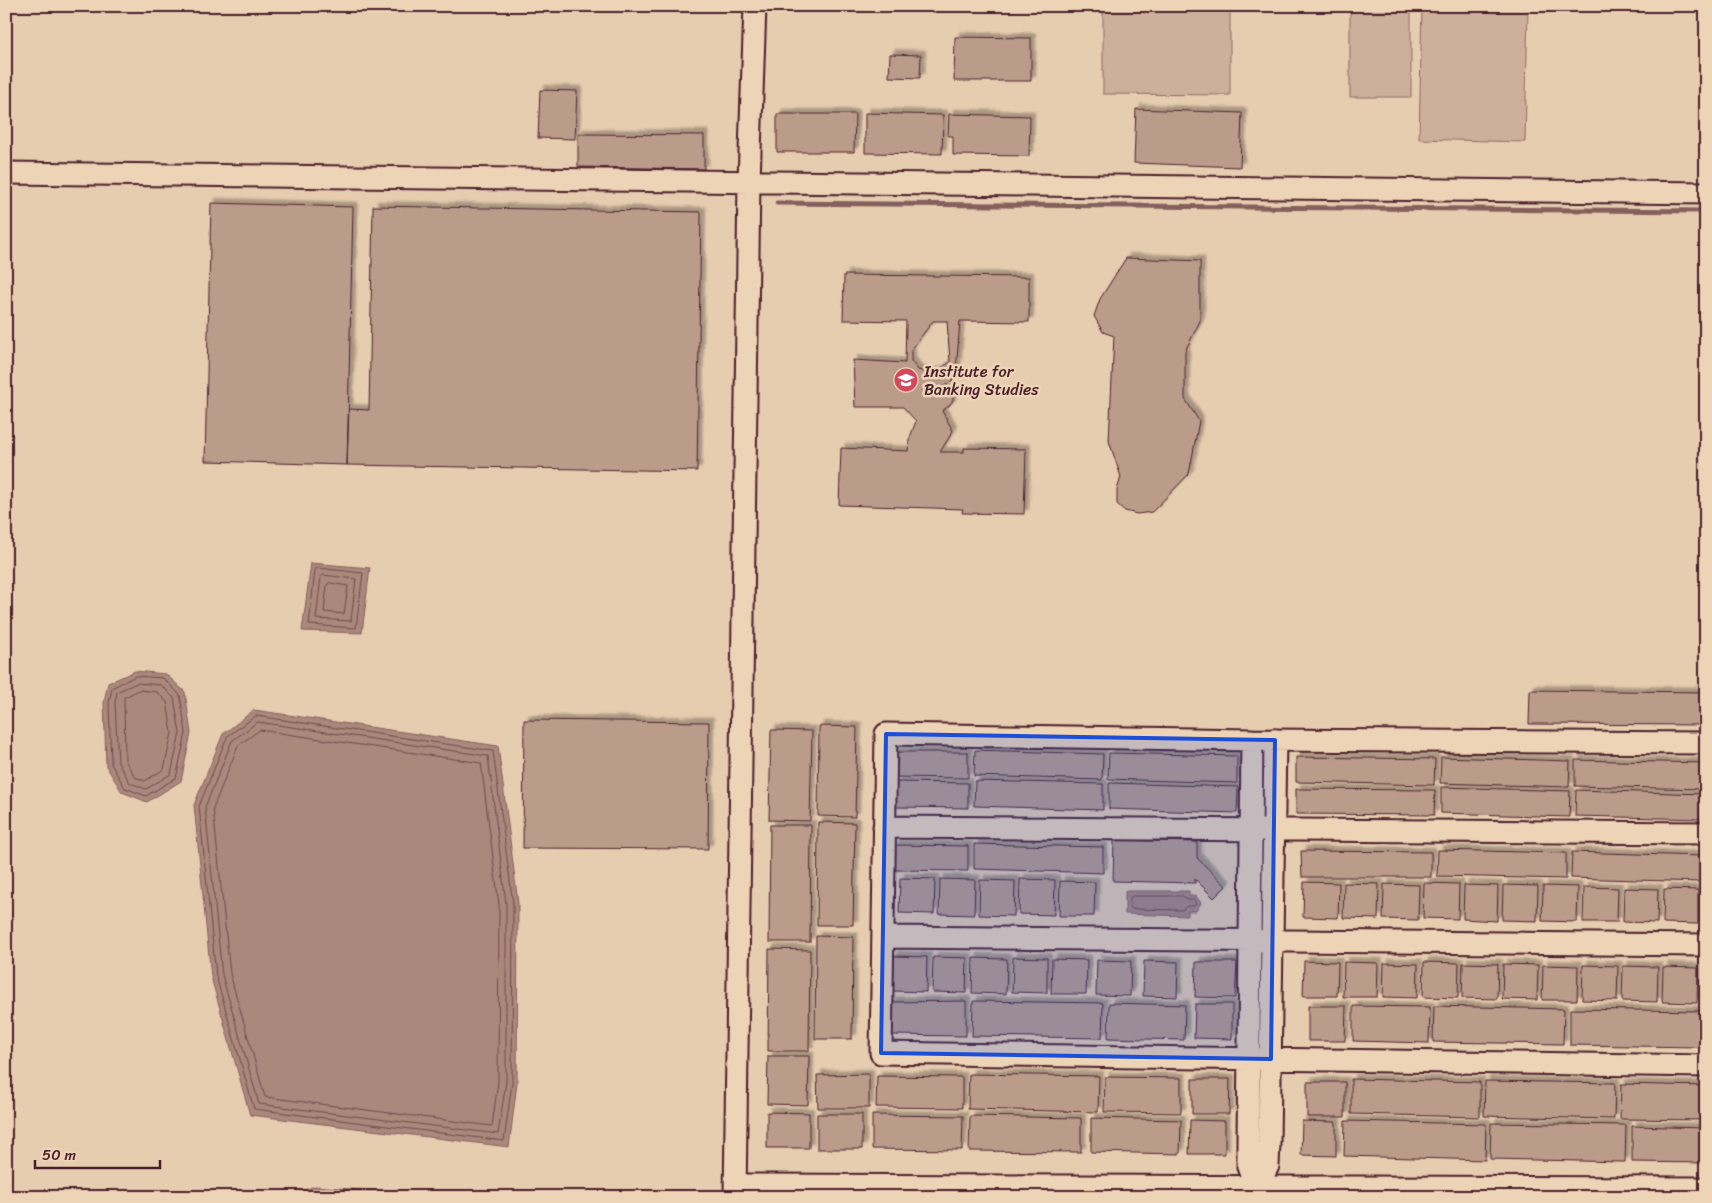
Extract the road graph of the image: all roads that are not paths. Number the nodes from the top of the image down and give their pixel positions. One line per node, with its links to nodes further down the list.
1 (755, 6): 3 (street)
2 (6, 173): 3 (street)
3 (749, 181): 4 (street); 20 (street)
4 (1706, 193)
5 (1252, 740): 6 (street); 8 (street); 9 (street)
6 (1275, 740): 7 (street); 10 (street)
7 (1706, 743)
8 (884, 827): 9 (street); 12 (street)
9 (1250, 830): 10 (street); 13 (street)
10 (1274, 831): 11 (street); 14 (street)
11 (1706, 834)
12 (883, 937): 13 (street); 16 (street)
13 (1250, 942): 14 (street); 16 (street)
14 (1272, 942): 15 (street); 17 (street)
15 (1706, 945)
16 (1248, 1058): 17 (street); 21 (street)
17 (1271, 1059): 18 (street); 21 (street)
18 (1706, 1066)
19 (1706, 1188): 21 (street)
20 (735, 1191): 21 (street)
21 (1257, 1192)

